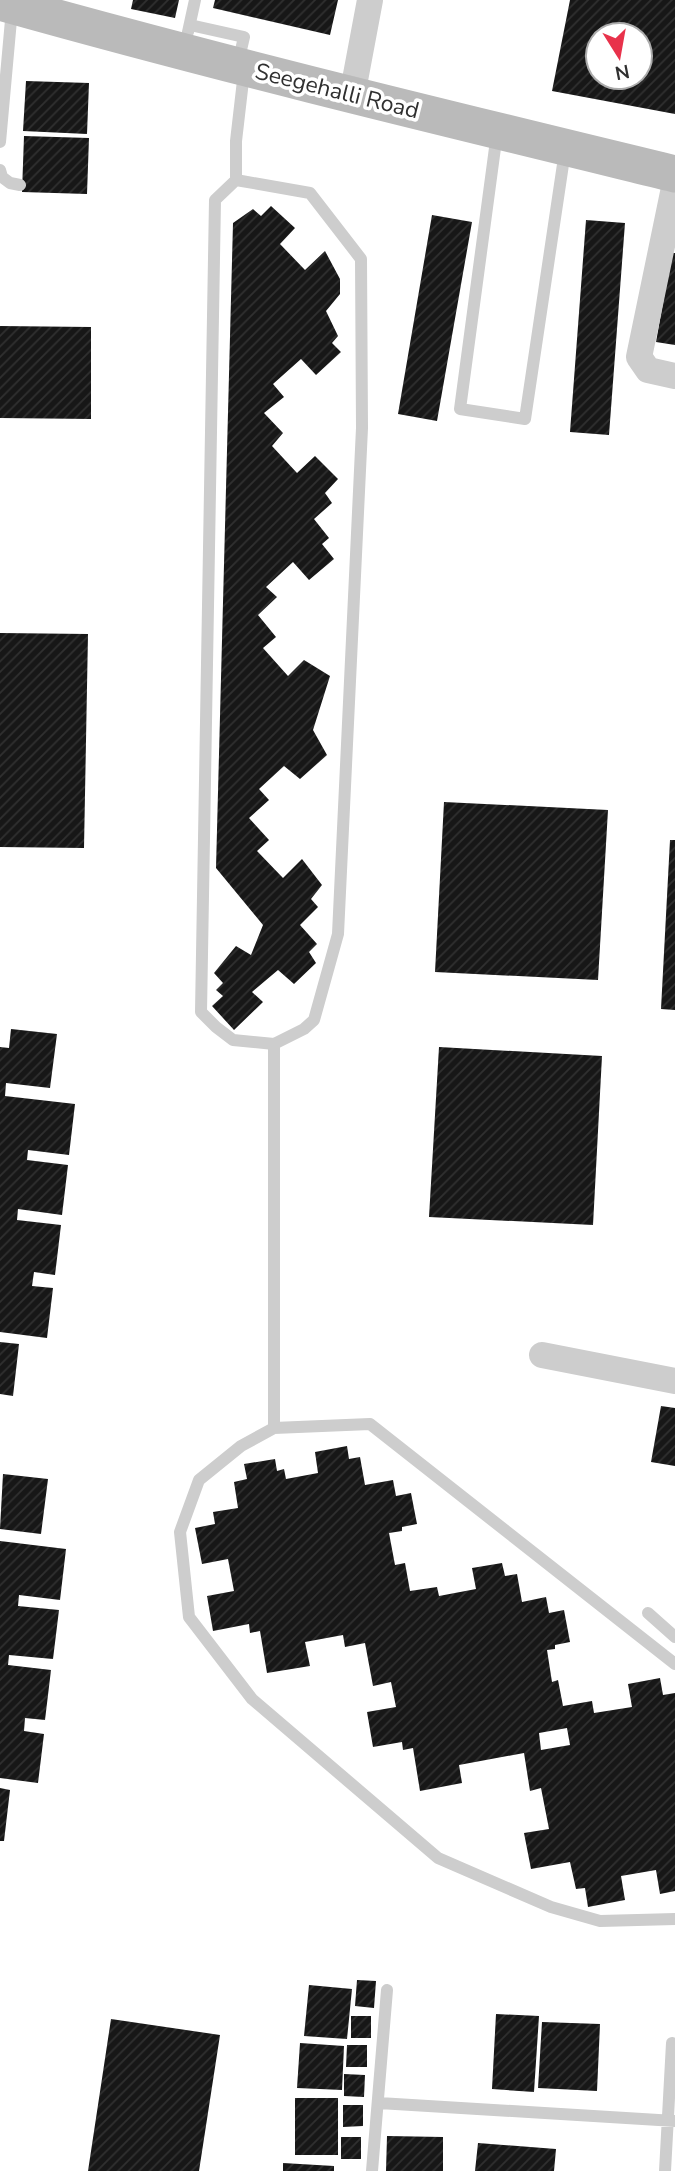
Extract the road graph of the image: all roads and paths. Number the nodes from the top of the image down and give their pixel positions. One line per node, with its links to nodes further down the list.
1 (195, 0): 4 (lane)
2 (370, 0): 6 (street)
3 (6, 3): 4 (main road, Seegehalli Road); 8 (lane)
4 (187, 39): 5 (main road, Seegehalli Road)
5 (241, 67): 6 (main road, Seegehalli Road); 12 (lane)
6 (352, 96): 7 (main road, Seegehalli Road)
7 (498, 131): 9 (main road, Seegehalli Road); 9 (lane)
8 (0, 142)
9 (566, 148): 11 (main road, Seegehalli Road)
10 (0, 170): 14 (lane)
11 (675, 174)
12 (236, 180): 16 (lane); 16 (lane)
13 (675, 183): 15 (street)
14 (20, 185)
15 (675, 376)
16 (274, 1044): 19 (lane)
17 (542, 1355): 18 (street)
18 (675, 1381)
19 (274, 1428): 22 (lane); 23 (lane)
20 (648, 1613): 21 (lane)
21 (675, 1637)
22 (675, 1664)
23 (675, 1919)
24 (387, 1990): 26 (lane)
25 (671, 2043): 27 (lane)
26 (379, 2103): 27 (lane); 28 (lane)
27 (671, 2121): 29 (lane)
28 (372, 2171)
29 (665, 2171)

